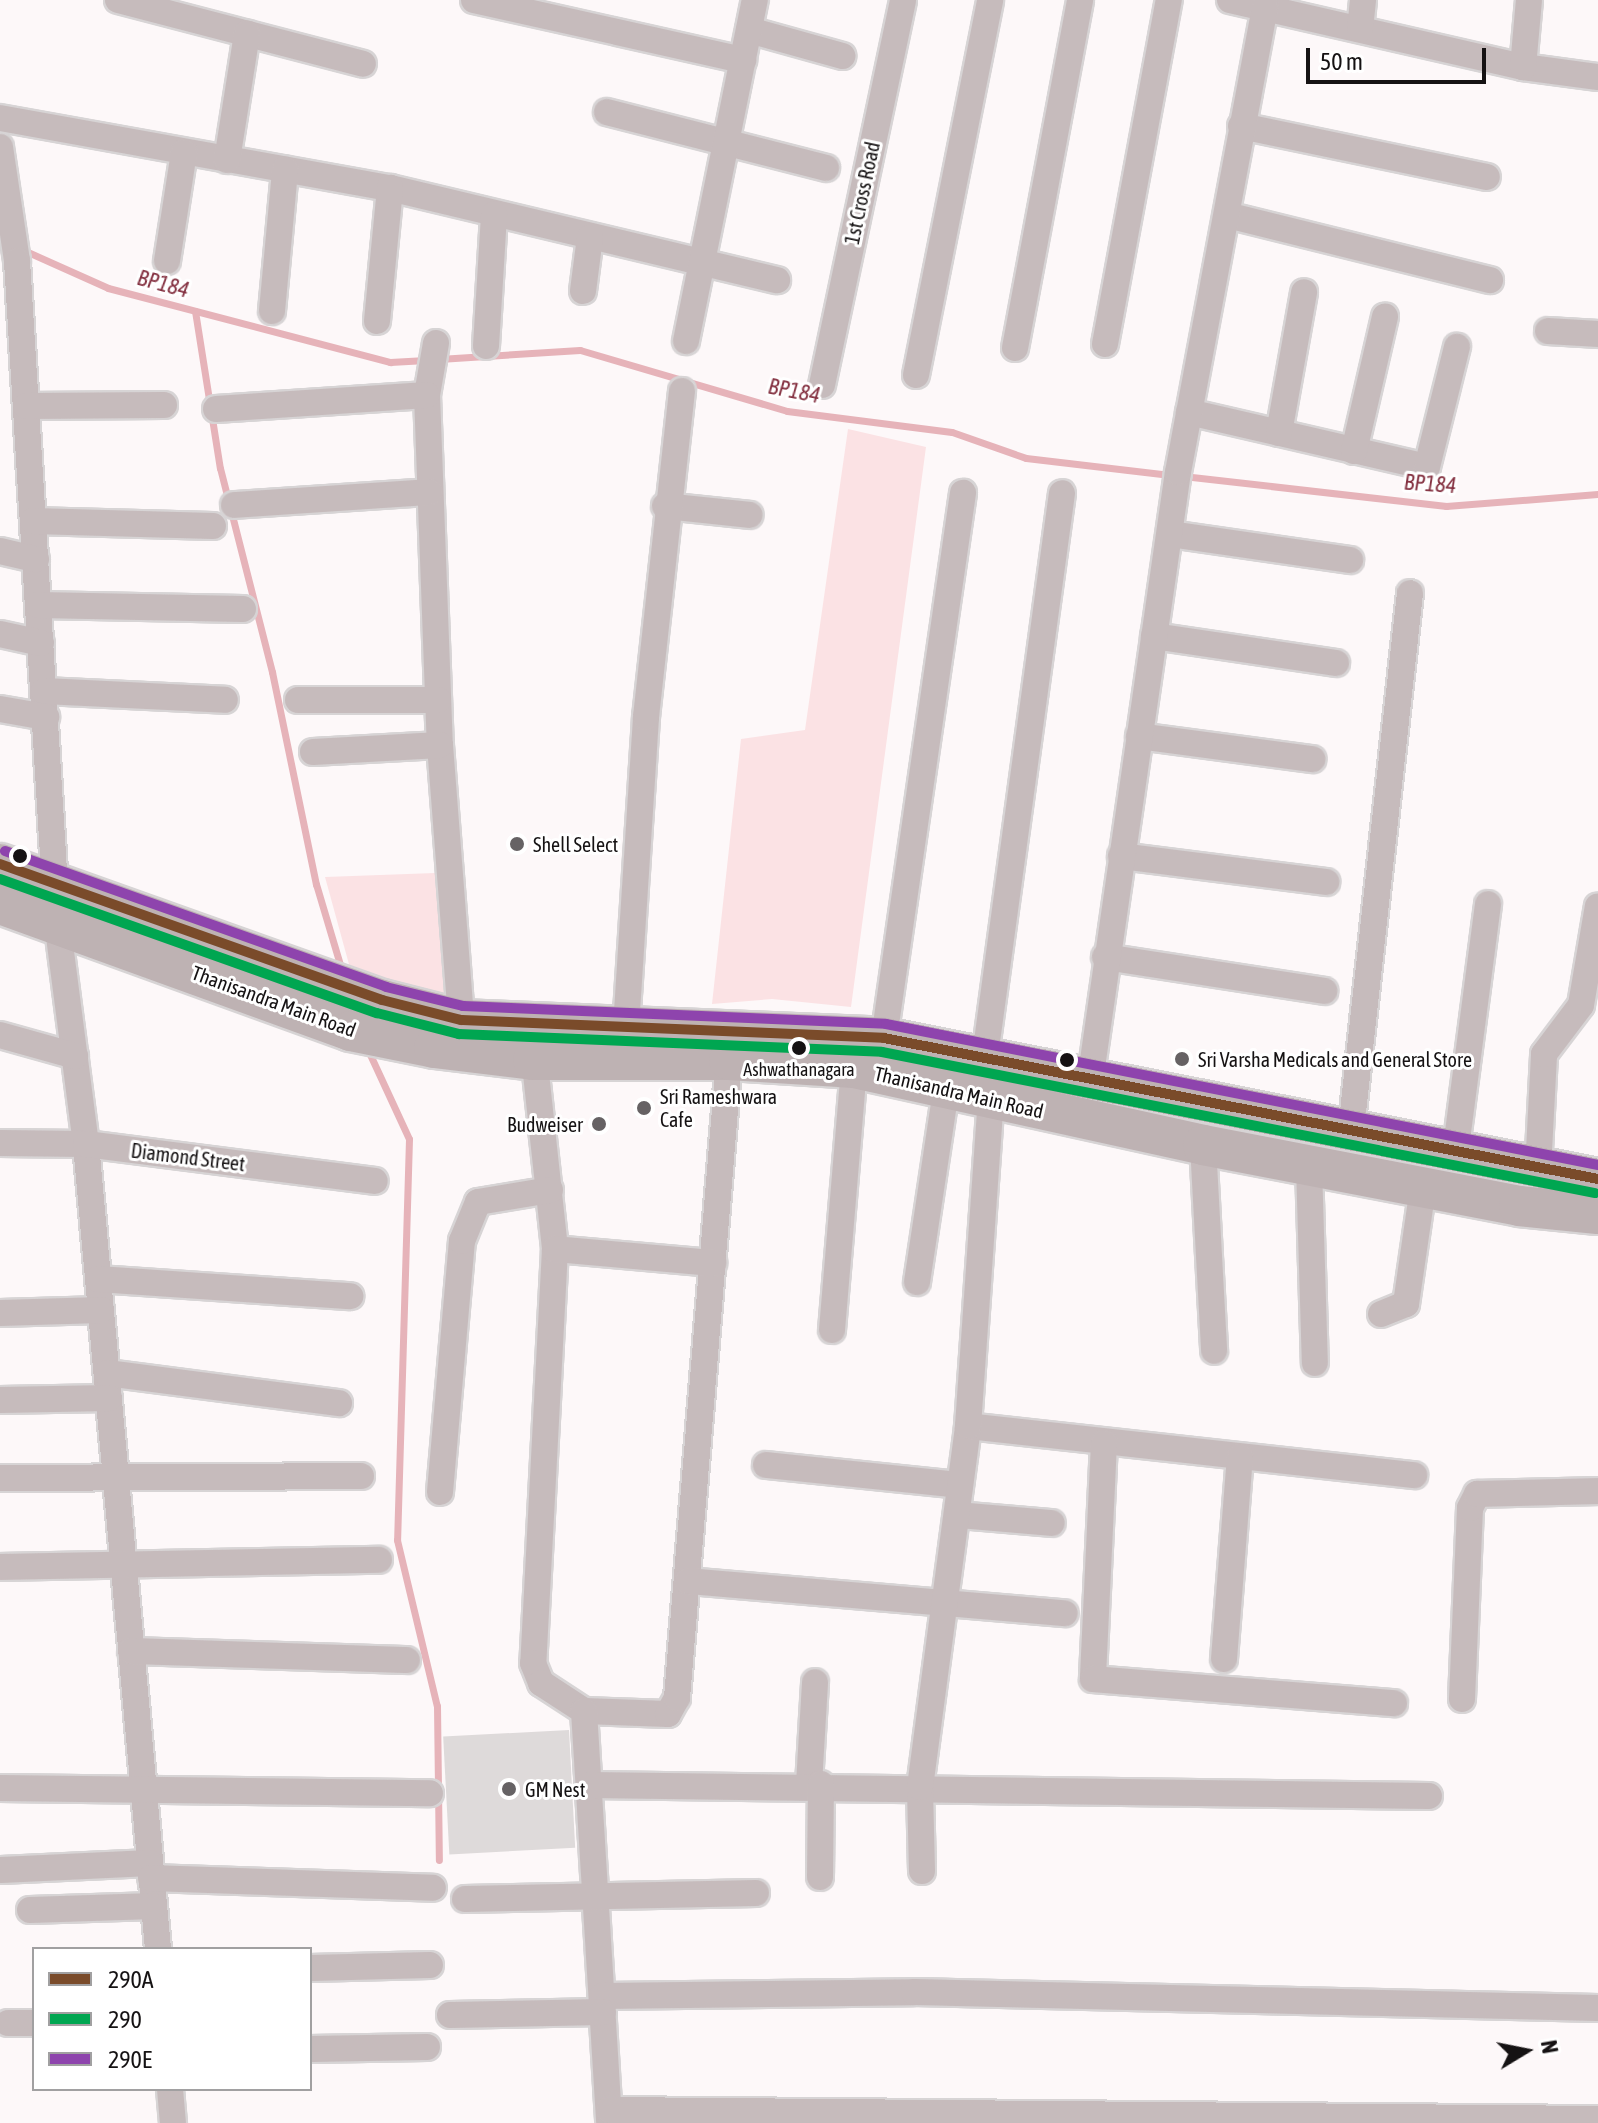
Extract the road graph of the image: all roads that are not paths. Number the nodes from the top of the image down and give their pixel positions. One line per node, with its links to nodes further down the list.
1 (118, 0): 13 (street)
2 (755, 0): 12 (street)
3 (903, 0): 52 (street, 1st Cross Road)
4 (990, 0): 51 (street)
5 (1080, 0): 49 (street)
6 (1169, 0): 46 (street)
7 (1363, 0): 11 (street)
8 (1529, 0): 17 (street)
9 (482, 1): 15 (street)
10 (1247, 3): 11 (street); 21 (street)
11 (1360, 29): 17 (street)
12 (749, 30): 14 (street); 15 (street)
13 (247, 34): 16 (street); 25 (street)
14 (842, 56)
15 (743, 60): 22 (street)
16 (363, 64)
17 (1523, 67): 18 (street)
18 (1598, 77)
19 (607, 112): 22 (street)
20 (0, 118): 24 (street)
21 (1241, 126): 28 (street); 31 (street)
22 (725, 142): 26 (street); 34 (street)
23 (0, 147): 50 (street)
24 (184, 152): 25 (street); 33 (street)
25 (227, 160): 27 (street)
26 (826, 168)
27 (285, 170): 29 (street); 39 (street)
28 (1487, 177)
29 (390, 188): 30 (street); 41 (street)
30 (494, 214): 32 (street); 47 (street)
31 (1227, 215): 36 (street); 58 (street)
32 (590, 237): 34 (street); 37 (street)
33 (167, 261)
34 (699, 264): 35 (street); 44 (street)
35 (777, 280)
36 (1490, 280)
37 (583, 291)
38 (1304, 292): 59 (street)
39 (272, 311)
40 (1385, 317): 60 (street)
41 (377, 321)
42 (1548, 331): 43 (street)
43 (1598, 334)
44 (686, 341)
45 (436, 343): 54 (street)
46 (1105, 344)
47 (486, 346)
48 (1457, 347): 60 (street)
49 (1015, 348)
50 (12, 364): 56 (street)
51 (916, 375)
52 (822, 385)
53 (682, 391): 65 (street)
54 (427, 395): 57 (street); 61 (street)
55 (164, 405): 56 (street)
56 (26, 406): 67 (street)
57 (216, 409)
58 (1189, 412): 59 (street); 69 (street)
59 (1279, 433): 60 (street)
60 (1354, 451)
61 (430, 492): 64 (street); 82 (street)
62 (963, 493): 101 (street)
63 (1062, 493): 104 (street)
64 (234, 505)
65 (665, 506): 66 (street); 99 (street)
66 (750, 515)
67 (33, 521): 68 (street); 71 (street)
68 (213, 526)
69 (1170, 534): 72 (street); 77 (street)
70 (0, 551): 71 (street)
71 (36, 559): 74 (street)
72 (1350, 560)
73 (1410, 593): 110 (street)
74 (38, 605): 75 (street); 78 (street)
75 (243, 609)
76 (0, 634): 78 (street)
77 (1154, 636): 79 (street); 85 (street)
78 (41, 643): 83 (street)
79 (1336, 663)
80 (225, 700): 83 (street)
81 (298, 700): 82 (street)
82 (438, 700): 86 (street)
83 (45, 704): 84 (street); 92 (street)
84 (0, 709)
85 (1139, 736): 88 (street); 89 (street)
86 (440, 745): 87 (street); 98 (street)
87 (313, 752)
88 (1312, 759)
89 (1121, 856): 91 (street); 96 (street)
90 (0, 864): 92 (main road, Thanisandra Main Road)
91 (1326, 882)
92 (57, 902): 93 (main road, Thanisandra Main Road); 98 (main road, Thanisandra Main Road); 102 (main road, Thanisandra Main Road); 103 (street)
93 (0, 904)
94 (1488, 904): 114 (street)
95 (1598, 906): 116 (street)
96 (1105, 957): 97 (street); 107 (street)
97 (1324, 991)
98 (461, 1020): 102 (main road, Thanisandra Main Road)
99 (626, 1027): 101 (main road, Thanisandra Main Road); 102 (main road, Thanisandra Main Road)
100 (0, 1035): 103 (street)
101 (884, 1038): 104 (main road, Thanisandra Main Road)
102 (533, 1043): 105 (main road, Thanisandra Main Road); 120 (street)
103 (75, 1056): 112 (street)
104 (985, 1056): 107 (main road, Thanisandra Main Road)
105 (729, 1060): 106 (main road, Thanisandra Main Road); 123 (street)
106 (854, 1068): 108 (main road, Thanisandra Main Road); 130 (street)
107 (1090, 1081): 110 (main road, Thanisandra Main Road)
108 (946, 1090): 109 (main road, Thanisandra Main Road); 125 (street)
109 (991, 1101): 113 (main road, Thanisandra Main Road); 136 (street)
110 (1351, 1130): 114 (main road, Thanisandra Main Road)
111 (0, 1143): 112 (street, Diamond Street)
112 (86, 1144): 118 (street, Diamond Street); 124 (street)
113 (1203, 1145): 115 (main road, Thanisandra Main Road); 131 (street)
114 (1455, 1155): 116 (main road, Thanisandra Main Road)
115 (1309, 1166): 119 (main road, Thanisandra Main Road); 132 (street)
116 (1538, 1170): 117 (main road, Thanisandra Main Road)
117 (1598, 1179)
118 (375, 1181)
119 (1423, 1187): 121 (main road, Thanisandra Main Road); 129 (street)
120 (550, 1190): 122 (street); 146 (street)
121 (1598, 1214)
122 (555, 1249): 123 (street); 161 (street)
123 (713, 1263): 152 (street)
124 (98, 1279): 126 (street); 127 (street)
125 (917, 1282)
126 (350, 1296)
127 (101, 1310): 128 (street); 133 (street)
128 (0, 1313)
129 (1381, 1314)
130 (832, 1330)
131 (1214, 1351)
132 (1315, 1363)
133 (108, 1386): 134 (street); 135 (street); 140 (street)
134 (0, 1400)
135 (339, 1403)
136 (968, 1426): 137 (street); 144 (street)
137 (1104, 1443): 138 (street); 160 (street)
138 (1240, 1457): 141 (street); 156 (street)
139 (766, 1465): 144 (street)
140 (116, 1475): 142 (street); 143 (street); 150 (street)
141 (1414, 1475)
142 (361, 1476)
143 (0, 1478)
144 (960, 1485): 147 (street)
145 (1598, 1491): 159 (street)
146 (440, 1492)
147 (958, 1515): 148 (street); 153 (street)
148 (1052, 1523)
149 (379, 1560): 150 (street)
150 (124, 1563): 151 (street); 155 (street)
151 (0, 1567)
152 (688, 1581): 153 (street); 161 (street)
153 (941, 1600): 154 (street); 164 (street)
154 (1065, 1613)
155 (131, 1651): 157 (street); 166 (street)
156 (1224, 1659)
157 (407, 1660)
158 (815, 1682): 162 (street)
159 (1462, 1699)
160 (1394, 1703)
161 (584, 1711): 163 (street)
162 (815, 1784): 163 (street); 164 (street); 172 (street)
163 (589, 1785): 174 (street)
164 (920, 1787): 168 (street); 171 (street)
165 (0, 1788): 166 (street)
166 (143, 1791): 167 (street); 170 (street)
167 (430, 1793)
168 (1429, 1796)
169 (1, 1870): 170 (street)
170 (150, 1871): 173 (street); 177 (street)
171 (922, 1871)
172 (820, 1877)
173 (433, 1888)
174 (595, 1893): 175 (street); 176 (street); 182 (street)
175 (756, 1893)
176 (465, 1899)
177 (154, 1906): 178 (street); 179 (street)
178 (30, 1910)
179 (158, 1947)
180 (430, 1965): 181 (street)
181 (312, 1968)
182 (602, 2004): 183 (street); 184 (street); 188 (street)
183 (1598, 2008)
184 (450, 2015)
185 (427, 2047): 186 (street)
186 (312, 2049)
187 (170, 2091): 190 (street)
188 (609, 2116): 189 (street)
189 (1598, 2119)
190 (173, 2123)

